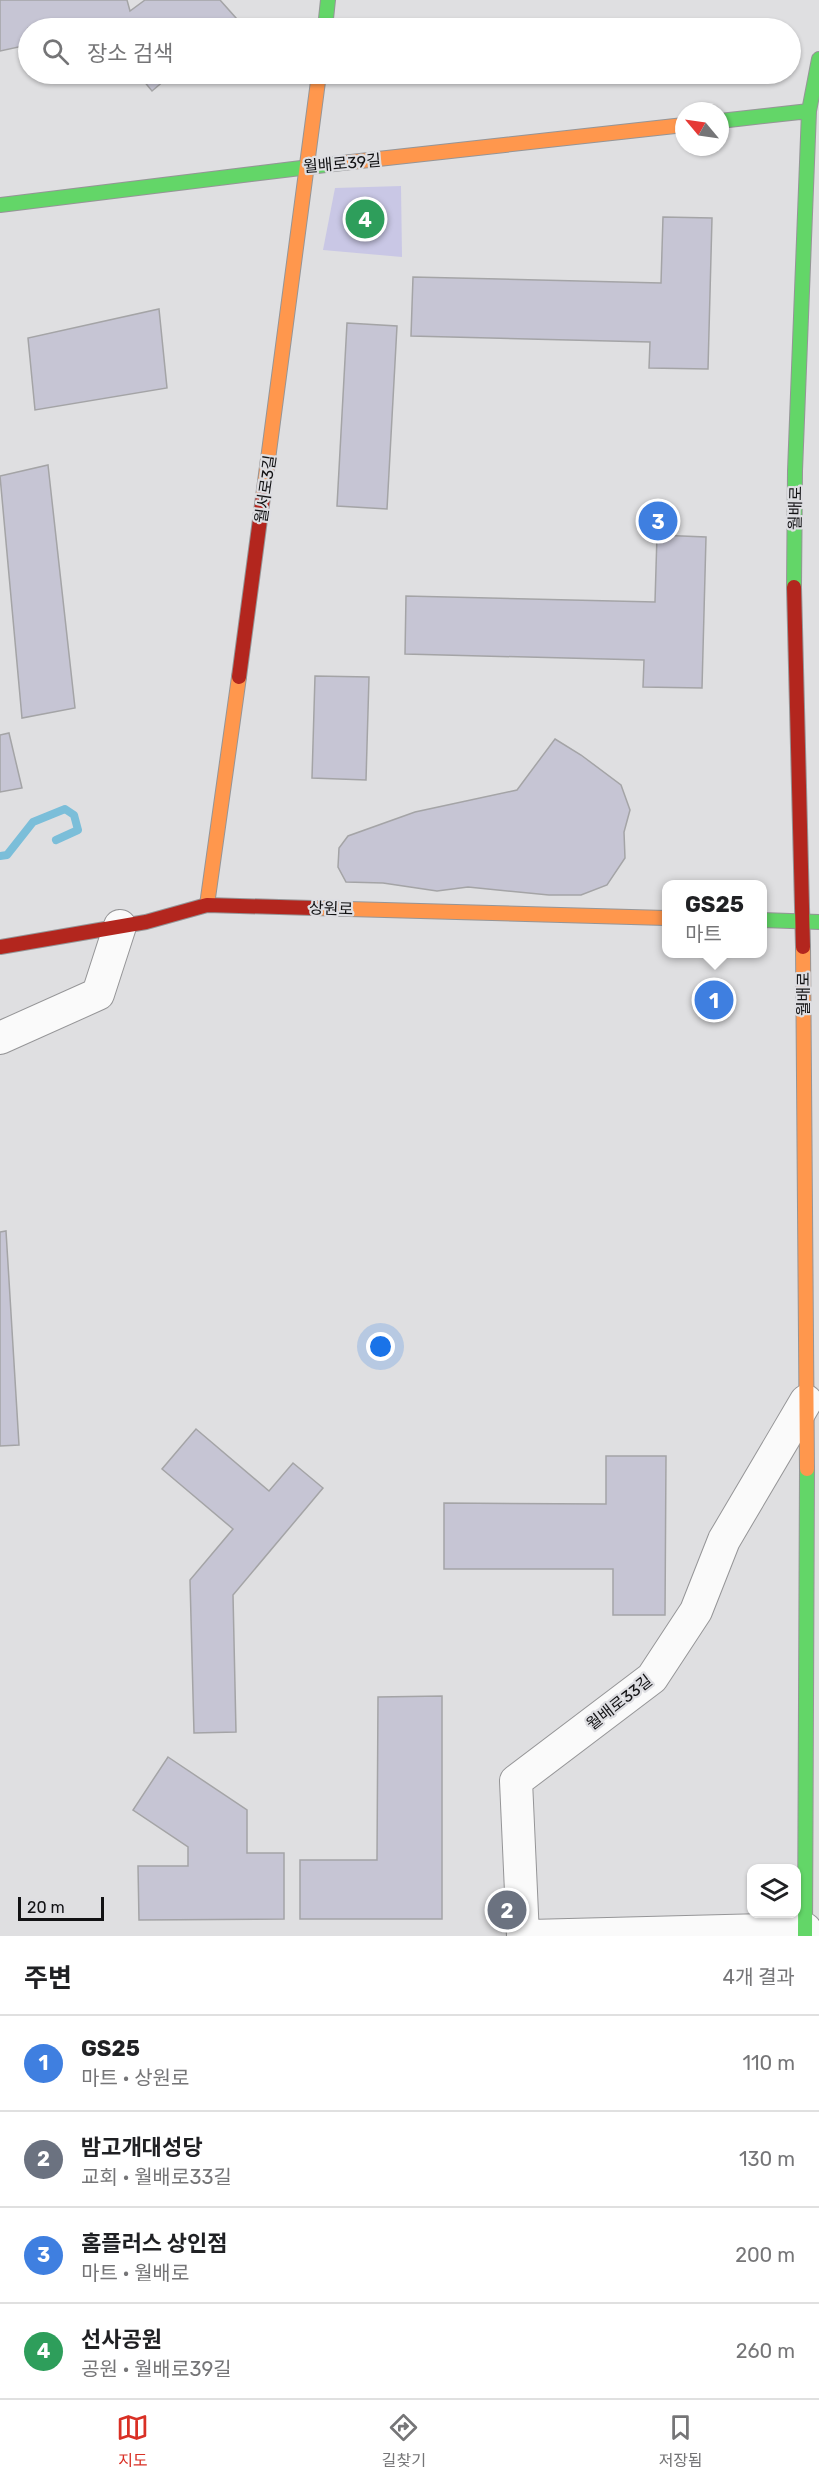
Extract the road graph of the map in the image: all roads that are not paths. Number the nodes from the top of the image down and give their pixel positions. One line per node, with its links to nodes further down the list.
1 (328, 0): 2 (street)
2 (326, 18)
3 (819, 59): 5 (street, 월배로)
4 (318, 84): 8 (street, 월서로3길)
5 (809, 111): 6 (street); 13 (street, 월배로)
6 (729, 120)
7 (675, 126): 8 (street, 월배로39길)
8 (308, 165): 9 (street, 월배로39길); 10 (street, 월서로3길)
9 (0, 205)
10 (207, 905): 11 (street, 상원로); 15 (street, 상원로)
11 (662, 918)
12 (767, 920): 13 (street)
13 (803, 922): 14 (street); 18 (street, 월배로)
14 (819, 922)
15 (120, 926): 16 (street, 상원로); 17 (street)
16 (0, 947)
17 (0, 1038)
18 (806, 1401): 19 (street, 월배로); 20 (street, 월배로33길)
19 (805, 1933): 21 (street, 월배로)
20 (523, 1936)
21 (530, 1936)

